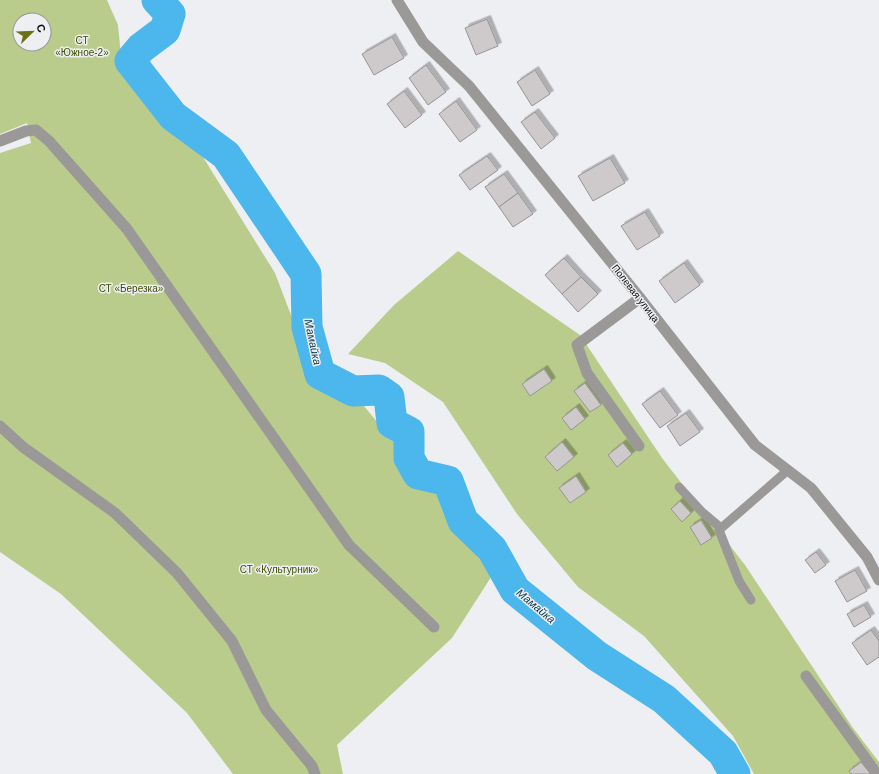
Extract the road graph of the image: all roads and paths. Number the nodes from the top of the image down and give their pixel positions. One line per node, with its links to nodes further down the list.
1 (397, 0): 3 (street, Полевая улица)
2 (0, 141): 11 (street)
3 (640, 298): 5 (street); 6 (street, Полевая улица)
4 (0, 426): 13 (street)
5 (639, 446)
6 (788, 470): 8 (lane); 9 (street, Полевая улица)
7 (679, 487): 8 (lane)
8 (721, 528): 10 (lane)
9 (879, 580)
10 (751, 600)
11 (434, 627)
12 (806, 676): 14 (street)
13 (315, 774)
14 (876, 774)

